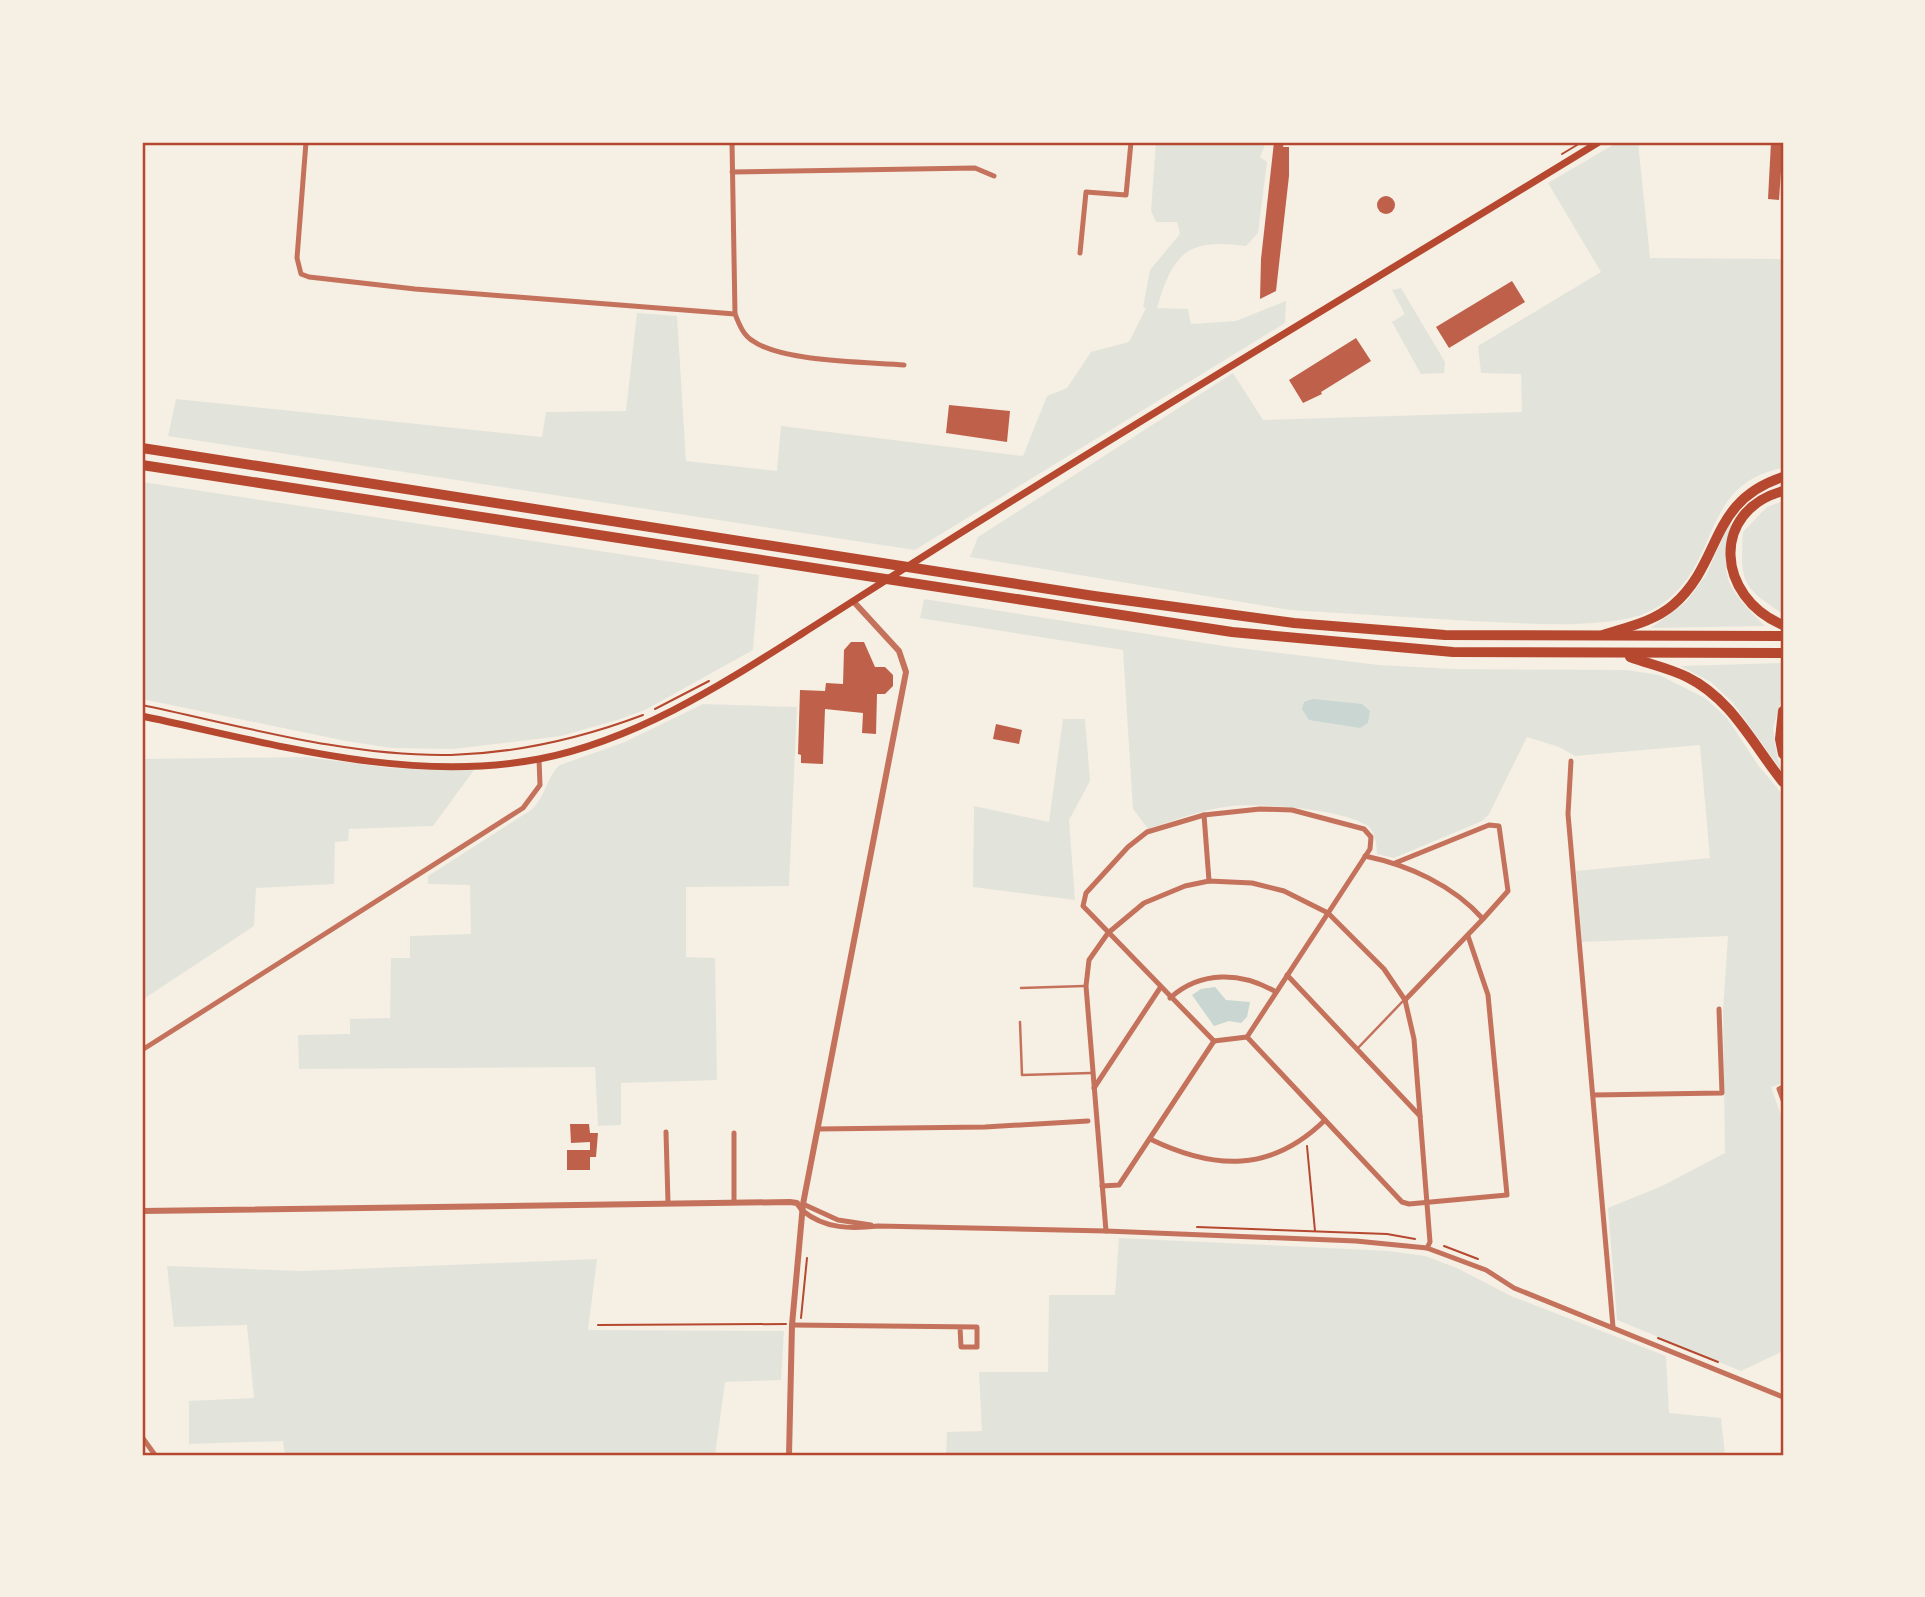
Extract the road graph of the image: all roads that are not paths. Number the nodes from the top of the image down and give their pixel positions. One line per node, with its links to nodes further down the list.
1 (306, 142): 8 (street)
2 (732, 142): 5 (street)
3 (1131, 142): 7 (street)
4 (1599, 142): 14 (main road)
5 (732, 172): 6 (street); 8 (street)
6 (994, 176)
7 (1080, 253)
8 (735, 314): 9 (street)
9 (904, 365)
10 (142, 447): 17 (highway)
11 (142, 465): 19 (highway)
12 (1783, 477): 17 (highway)
13 (1783, 491): 15 (highway)
14 (853, 601): 23 (main road); 55 (street)
15 (1783, 625)
16 (1783, 636): 17 (highway)
17 (1592, 638)
18 (1783, 653): 19 (highway)
19 (1620, 654): 25 (highway)
20 (1783, 710): 22 (highway)
21 (142, 716): 23 (main road)
22 (1783, 754)
23 (539, 759): 45 (street)
24 (1571, 761): 50 (street)
25 (1783, 782)
26 (1204, 815): 27 (street); 29 (street); 32 (street)
27 (1365, 856): 28 (street); 30 (street)
28 (1395, 863): 31 (street); 31 (street)
29 (1209, 881): 30 (street); 32 (street)
30 (1328, 913): 34 (street); 40 (street)
31 (1483, 919): 33 (street)
32 (1108, 933): 35 (street); 37 (street)
33 (1468, 936): 40 (street); 61 (street)
34 (1287, 975): 38 (street); 46 (street)
35 (1086, 986): 36 (lane); 47 (street)
36 (1021, 988)
37 (1160, 988): 39 (street); 49 (street)
38 (1276, 992): 39 (street); 43 (street)
39 (1170, 998): 44 (street)
40 (1405, 1000): 46 (lane); 52 (street)
41 (1719, 1009): 50 (street)
42 (1020, 1022): 47 (lane)
43 (1247, 1037): 44 (street); 53 (street)
44 (1214, 1041): 58 (street)
45 (142, 1049)
46 (1357, 1049): 52 (street)
47 (1093, 1073): 49 (street)
48 (1783, 1087): 51 (street)
49 (1094, 1088): 59 (street)
50 (1594, 1095): 69 (street)
51 (1783, 1100)
52 (1420, 1116): 61 (street)
53 (1325, 1120): 58 (street); 61 (street)
54 (1088, 1121): 55 (street)
55 (818, 1129): 63 (street)
56 (666, 1132): 62 (street)
57 (734, 1133): 60 (street)
58 (1150, 1139): 59 (street)
59 (1102, 1186): 65 (street)
60 (734, 1202): 62 (street); 63 (street)
61 (1427, 1202): 66 (street)
62 (668, 1203): 64 (street)
63 (800, 1205): 65 (street); 67 (street)
64 (142, 1211)
65 (1106, 1231): 66 (street)
66 (1428, 1245): 69 (street)
67 (792, 1325): 68 (street); 73 (street)
68 (960, 1327): 68 (street)
69 (1613, 1328): 70 (street)
70 (1783, 1397)
71 (142, 1437): 72 (street)
72 (155, 1455)
73 (789, 1455)

